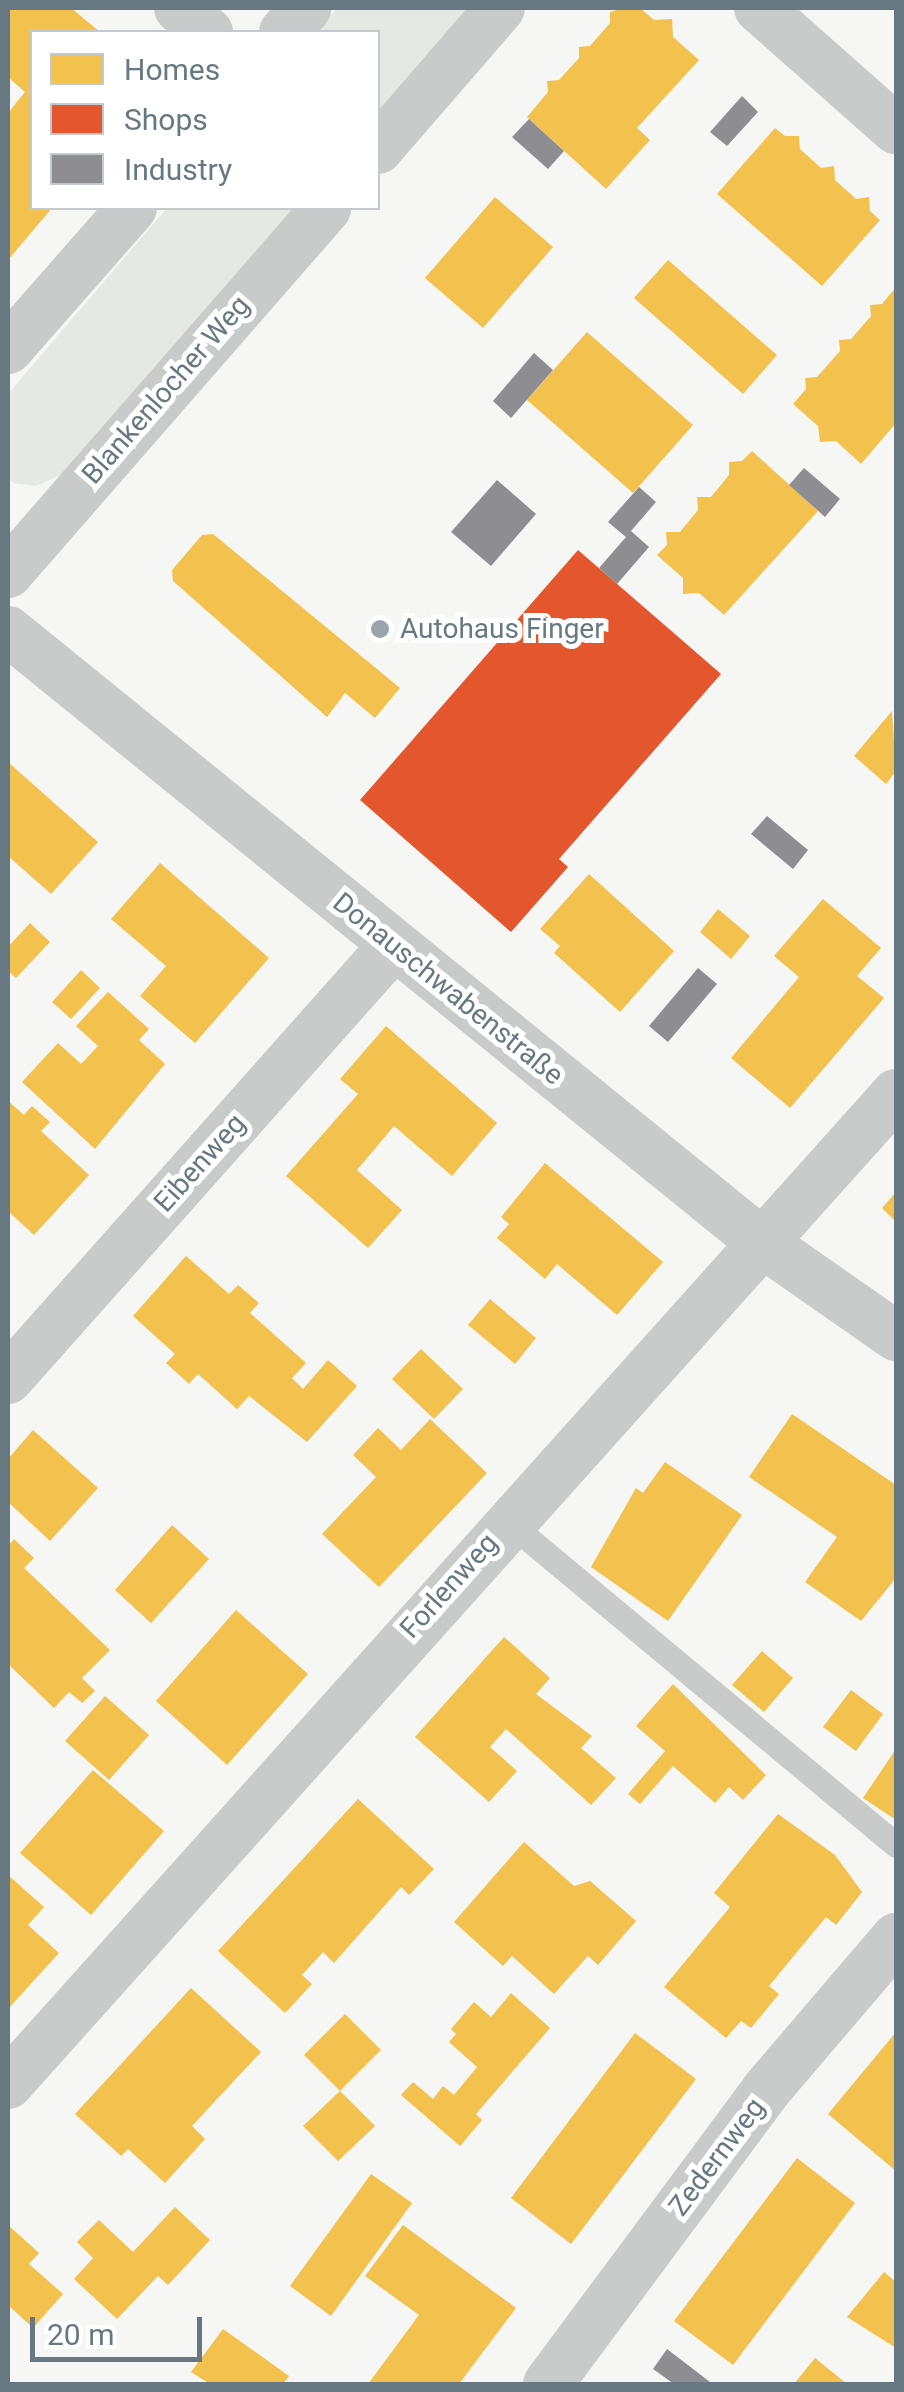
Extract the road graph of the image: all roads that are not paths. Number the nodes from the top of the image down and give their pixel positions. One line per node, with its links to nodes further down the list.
1 (179, 8): 5 (street)
2 (306, 8): 6 (street)
3 (500, 8): 8 (street)
4 (759, 8): 7 (street)
5 (206, 30)
6 (286, 30)
7 (896, 129)
8 (380, 147)
9 (130, 210): 11 (street)
10 (324, 210): 12 (street, Blankenlocher Weg)
11 (8, 348)
12 (8, 574)
13 (8, 630): 14 (street, Donauschwabenstraße)
14 (393, 946): 16 (street, Donauschwabenstraße); 18 (street, Eibenweg)
15 (896, 1094): 16 (street, Forlenweg)
16 (764, 1244): 17 (street, Donauschwabenstraße); 19 (street, Forlenweg)
17 (896, 1336)
18 (8, 1380)
19 (507, 1520): 20 (lane); 22 (street, Forlenweg)
20 (896, 1845)
21 (896, 1938): 23 (street, Zedernweg)
22 (8, 2084)
23 (548, 2384)

